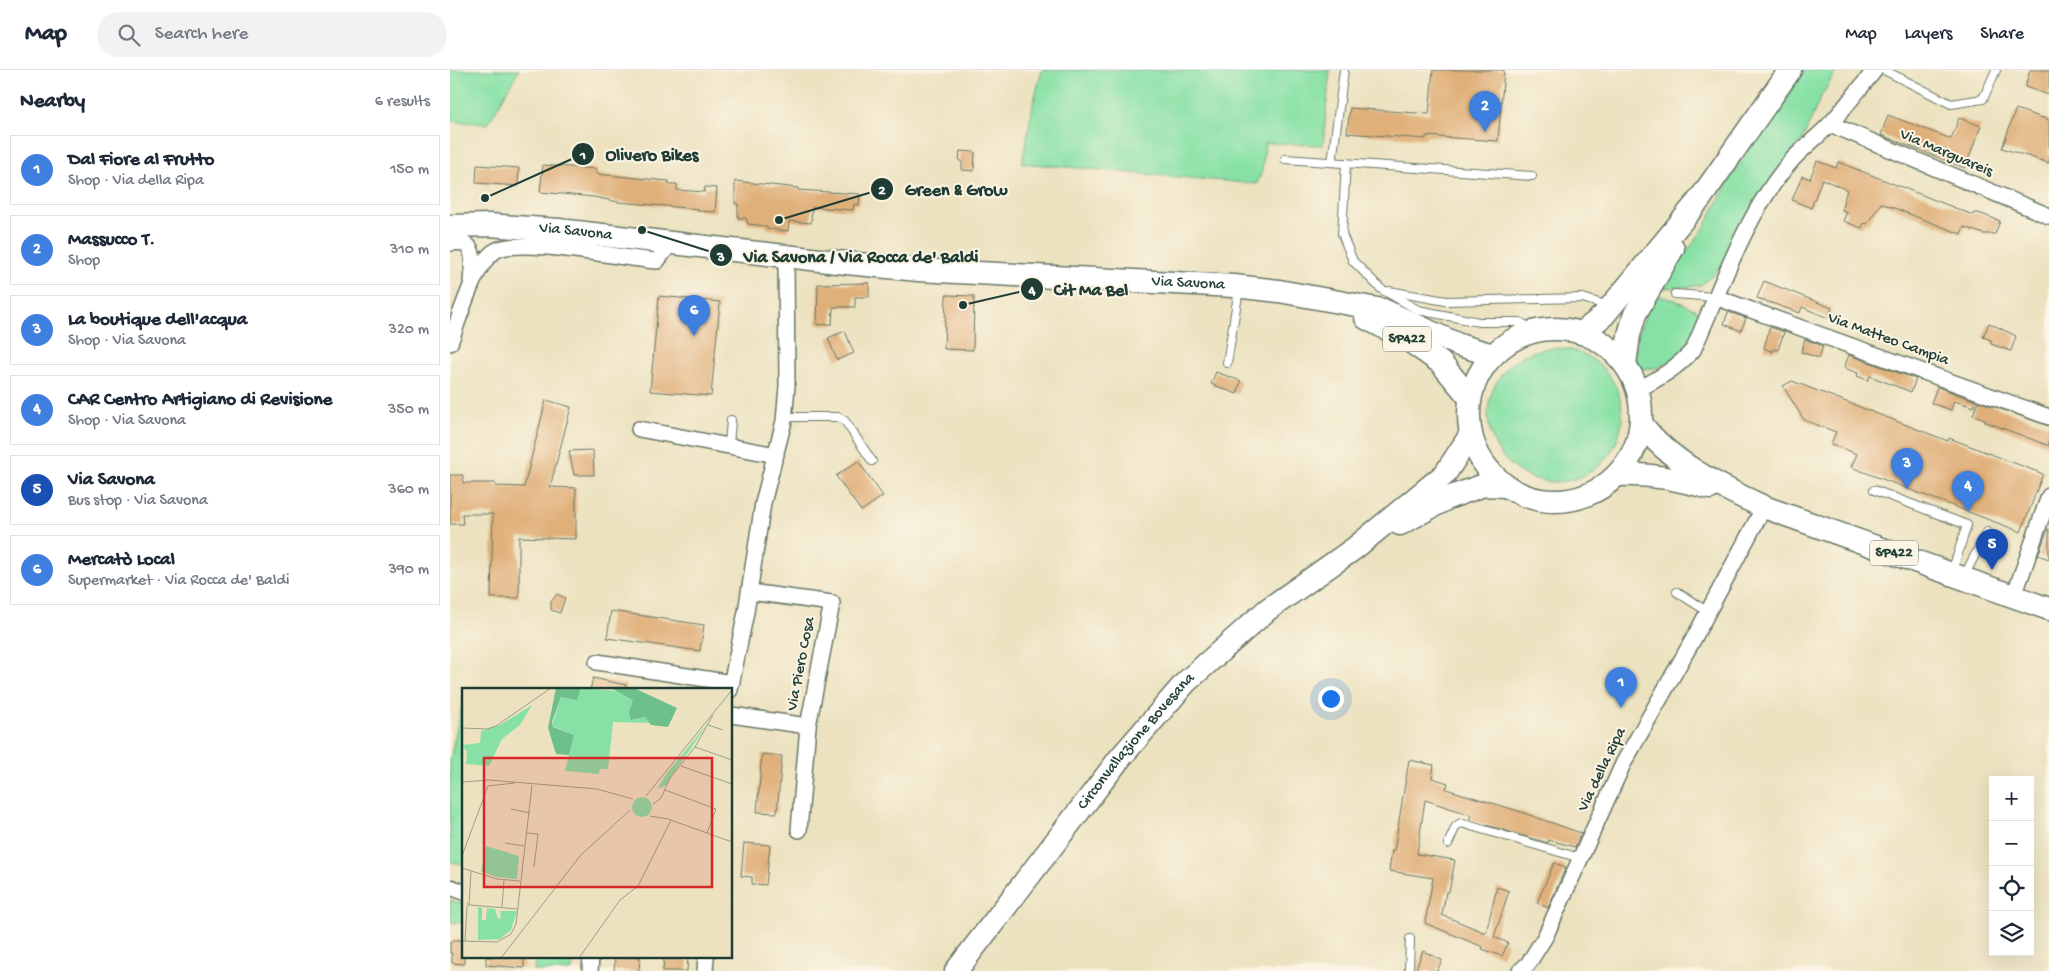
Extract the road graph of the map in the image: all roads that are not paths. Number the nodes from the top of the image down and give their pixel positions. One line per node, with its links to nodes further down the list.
1 (1344, 70): 8 (lane)
2 (1790, 70): 16 (main road)
3 (1875, 70): 6 (street)
4 (1884, 70): 5 (lane)
5 (1996, 70)
6 (1830, 124): 11 (street, Via Marguareis); 21 (street)
7 (1286, 159): 8 (lane)
8 (1332, 162): 9 (lane)
9 (1346, 163): 10 (lane); 19 (lane)
10 (1532, 176)
11 (2049, 216)
12 (450, 226): 14 (main road, Via Savona / SP422)
13 (450, 243): 17 (street)
14 (670, 244): 15 (main road, Via Savona / SP422); 17 (street)
15 (786, 256): 18 (main road, Via Savona / SP422); 32 (street)
16 (1655, 264): 23 (main road); 29 (main road)
17 (470, 287): 26 (street)
18 (1239, 287): 22 (main road, Via Savona / SP422); 28 (lane)
19 (1381, 289): 23 (lane); 24 (lane)
20 (1674, 294): 21 (lane)
21 (1716, 297): 30 (street); 33 (street, Via Matteo Campia)
22 (1329, 300): 27 (main road, Via Savona / SP422); 31 (main road, Via Savona / SP422)
23 (1610, 307): 25 (main road)
24 (1535, 331): 25 (main road); 27 (main road)
25 (1582, 334): 29 (main road)
26 (450, 343)
27 (1493, 355): 31 (main road)
28 (1227, 363)
29 (1624, 364): 30 (main road)
30 (1637, 390): 35 (main road)
31 (1470, 398): 37 (main road)
32 (785, 417): 39 (street); 40 (lane)
33 (2049, 417)
34 (731, 420): 38 (lane)
35 (1641, 423): 41 (main road); 44 (main road, SP422)
36 (639, 429): 38 (street)
37 (1471, 434): 42 (main road); 48 (main road, Circonvallazione Bovesana)
38 (729, 445): 39 (street)
39 (776, 455): 50 (street)
40 (872, 461)
41 (1617, 475): 42 (main road); 44 (main road, SP422)
42 (1506, 486): 48 (main road, Circonvallazione Bovesana)
43 (1874, 490): 49 (lane)
44 (1740, 496): 46 (main road, SP422)
45 (2049, 496): 52 (street)
46 (1764, 507): 49 (main road, SP422); 54 (street, Via della Ripa)
47 (1986, 532): 49 (lane)
48 (1355, 548): 67 (main road, Circonvallazione Bovesana)
49 (1957, 576): 52 (main road, SP422)
50 (750, 592): 56 (street); 58 (street, Via Piero Cosa)
51 (1677, 592): 54 (lane)
52 (2014, 596): 53 (main road, SP422)
53 (2049, 609)
54 (1708, 612): 61 (street, Via della Ripa)
55 (597, 662): 56 (street)
56 (731, 686)
57 (732, 715): 58 (street, Via Piero Cosa)
58 (808, 726): 59 (street, Via Piero Cosa)
59 (799, 830)
60 (1448, 844): 61 (lane)
61 (1580, 858): 69 (street, Via della Ripa)
62 (1410, 939): 68 (lane)
63 (591, 958): 65 (street)
64 (706, 958): 66 (street)
65 (590, 971)
66 (705, 971)
67 (956, 971)
68 (1409, 971)
69 (1520, 971)

